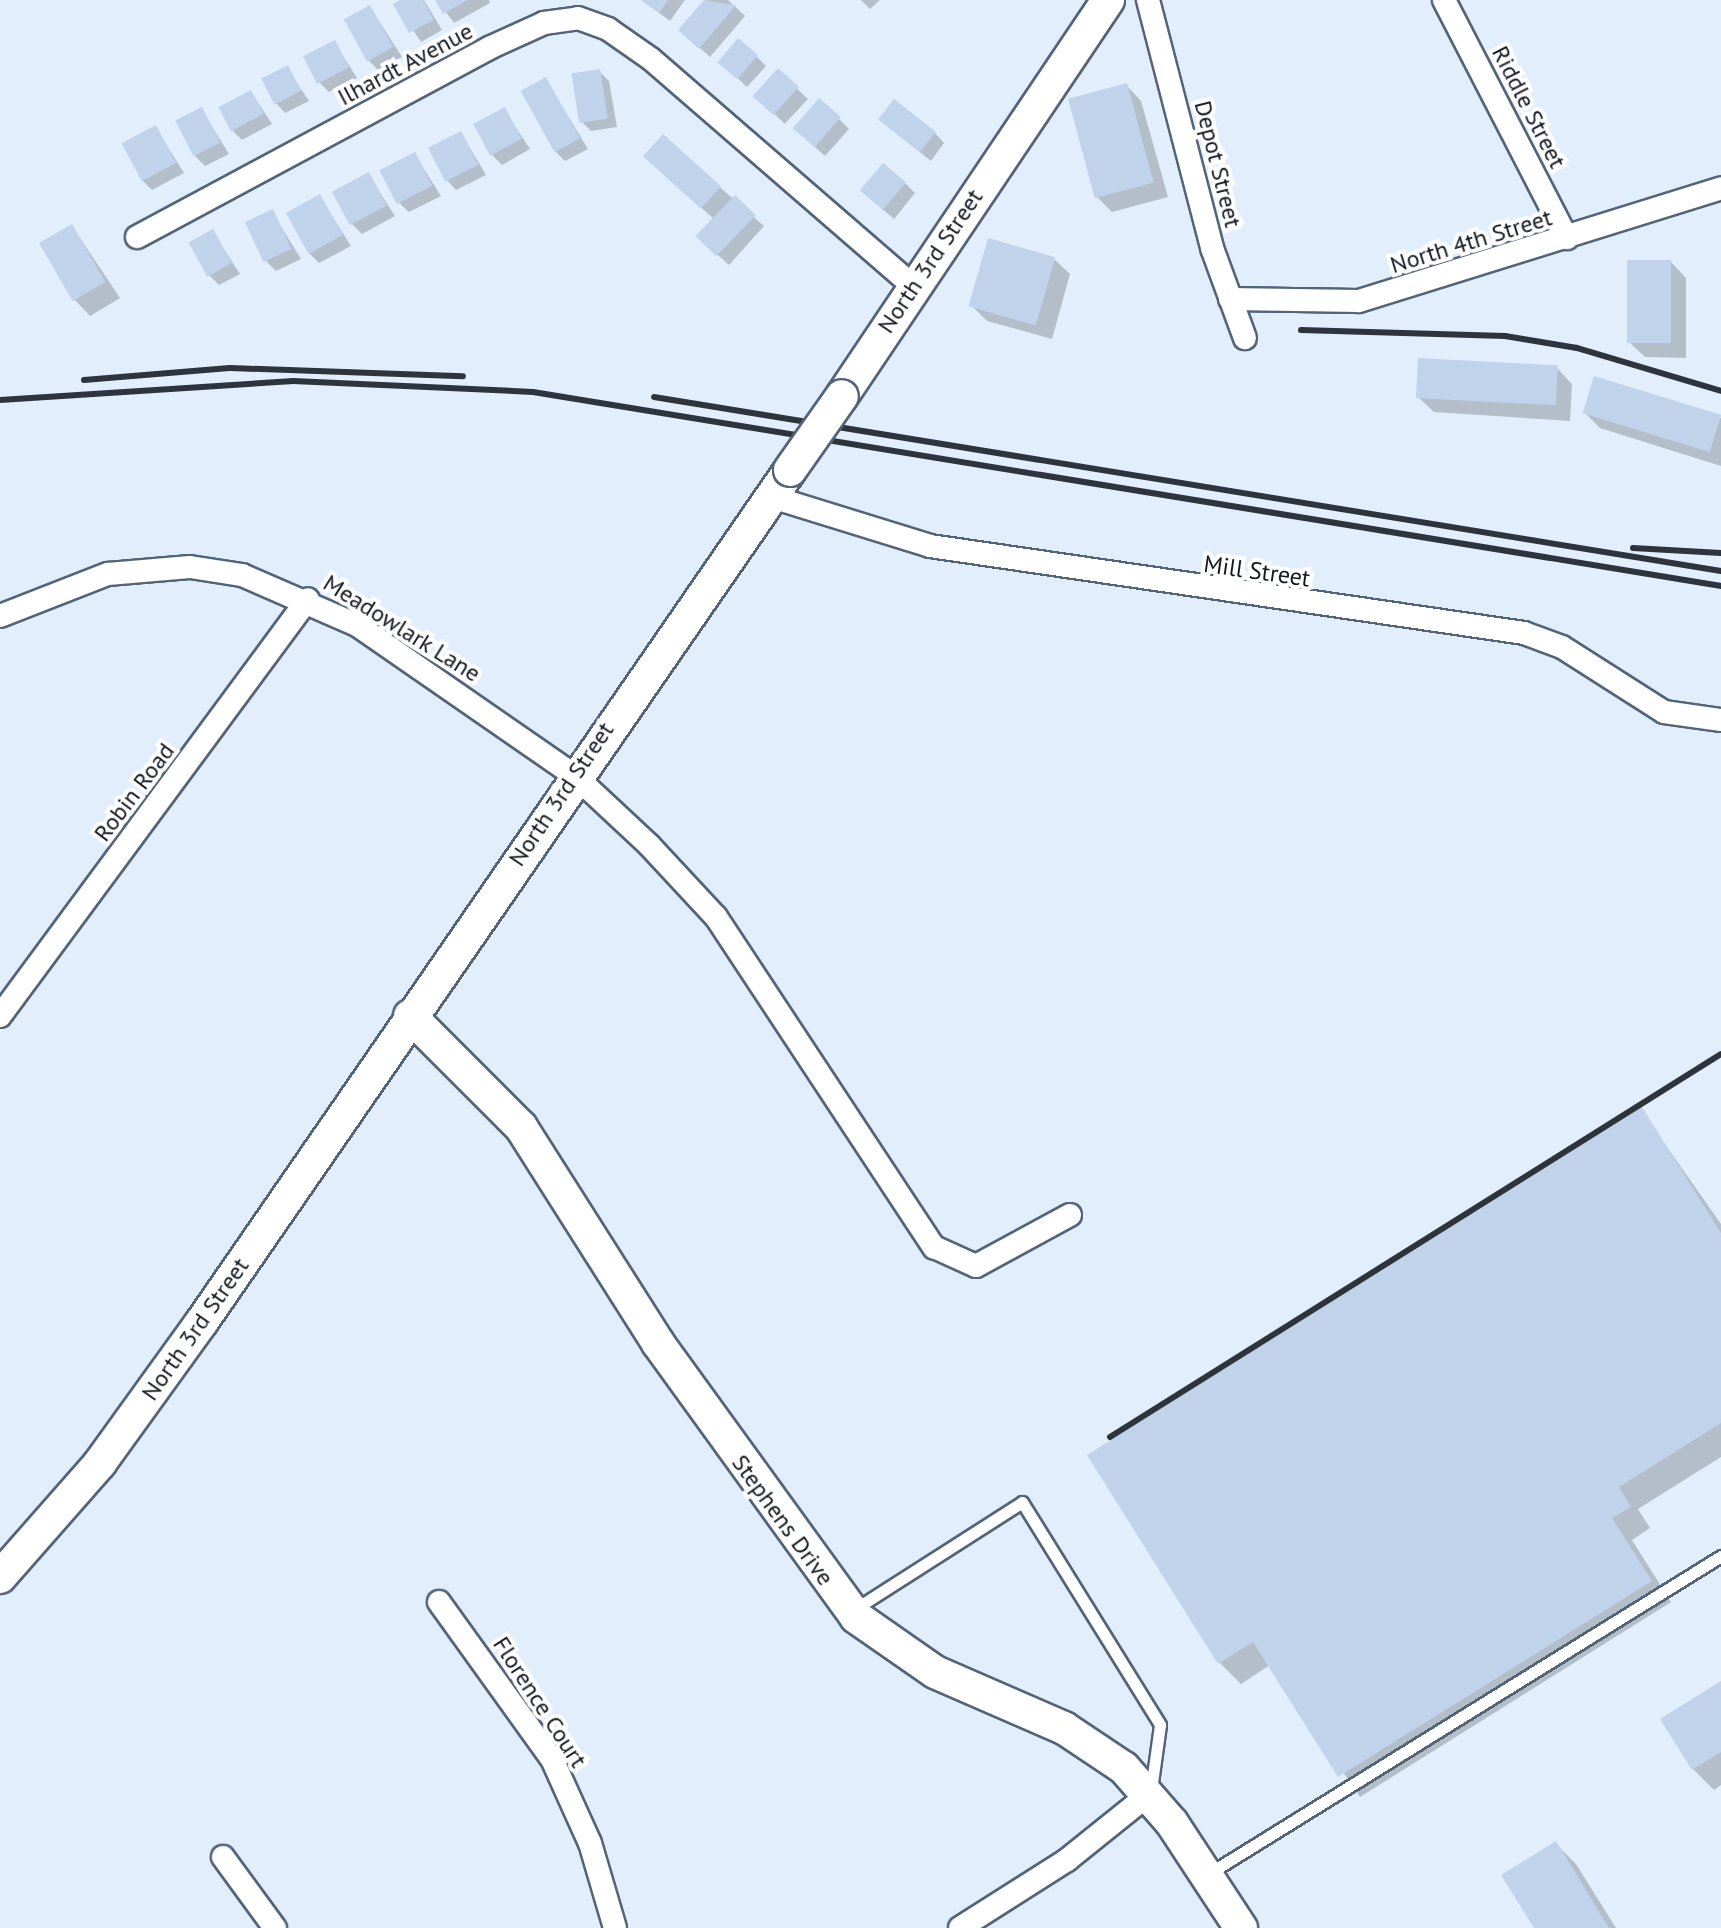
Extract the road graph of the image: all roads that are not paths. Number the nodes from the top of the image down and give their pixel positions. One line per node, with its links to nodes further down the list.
1 (1108, 0): 7 (main road, North 3rd Street)
2 (1148, 0): 8 (street, Depot Street)
3 (1444, 0): 6 (street, Riddle Street)
4 (1721, 188): 6 (street, North 4th Street)
5 (137, 237): 7 (street, Ilhardt Avenue)
6 (1567, 238): 8 (street, North 4th Street)
7 (912, 285): 10 (main road, North 3rd Street, bridge)
8 (1230, 299): 9 (street, Depot Street)
9 (1245, 338)
10 (772, 497): 13 (street, Mill Street); 14 (main road, North 3rd Street)
11 (308, 599): 12 (street, Meadowlark Lane); 14 (street, Meadowlark Lane); 15 (street, Robin Road)
12 (0, 616)
13 (1721, 720)
14 (574, 775): 16 (main road, North 3rd Street); 17 (street, Meadowlark Lane)
15 (0, 1016)
16 (410, 1016): 19 (main road, North 3rd Street); 21 (main road, Stephens Drive)
17 (1070, 1215)
18 (1721, 1556): 24 (lane)
19 (0, 1577)
20 (439, 1602): 26 (street, Florence Court)
21 (851, 1611): 22 (main road, Stephens Drive); 22 (lane)
22 (1149, 1794): 24 (main road, Stephens Drive); 27 (street)
23 (223, 1857): 25 (street)
24 (1207, 1874): 28 (main road, Stephens Drive)
25 (275, 1928)
26 (615, 1928)
27 (960, 1928)
28 (1241, 1928)

